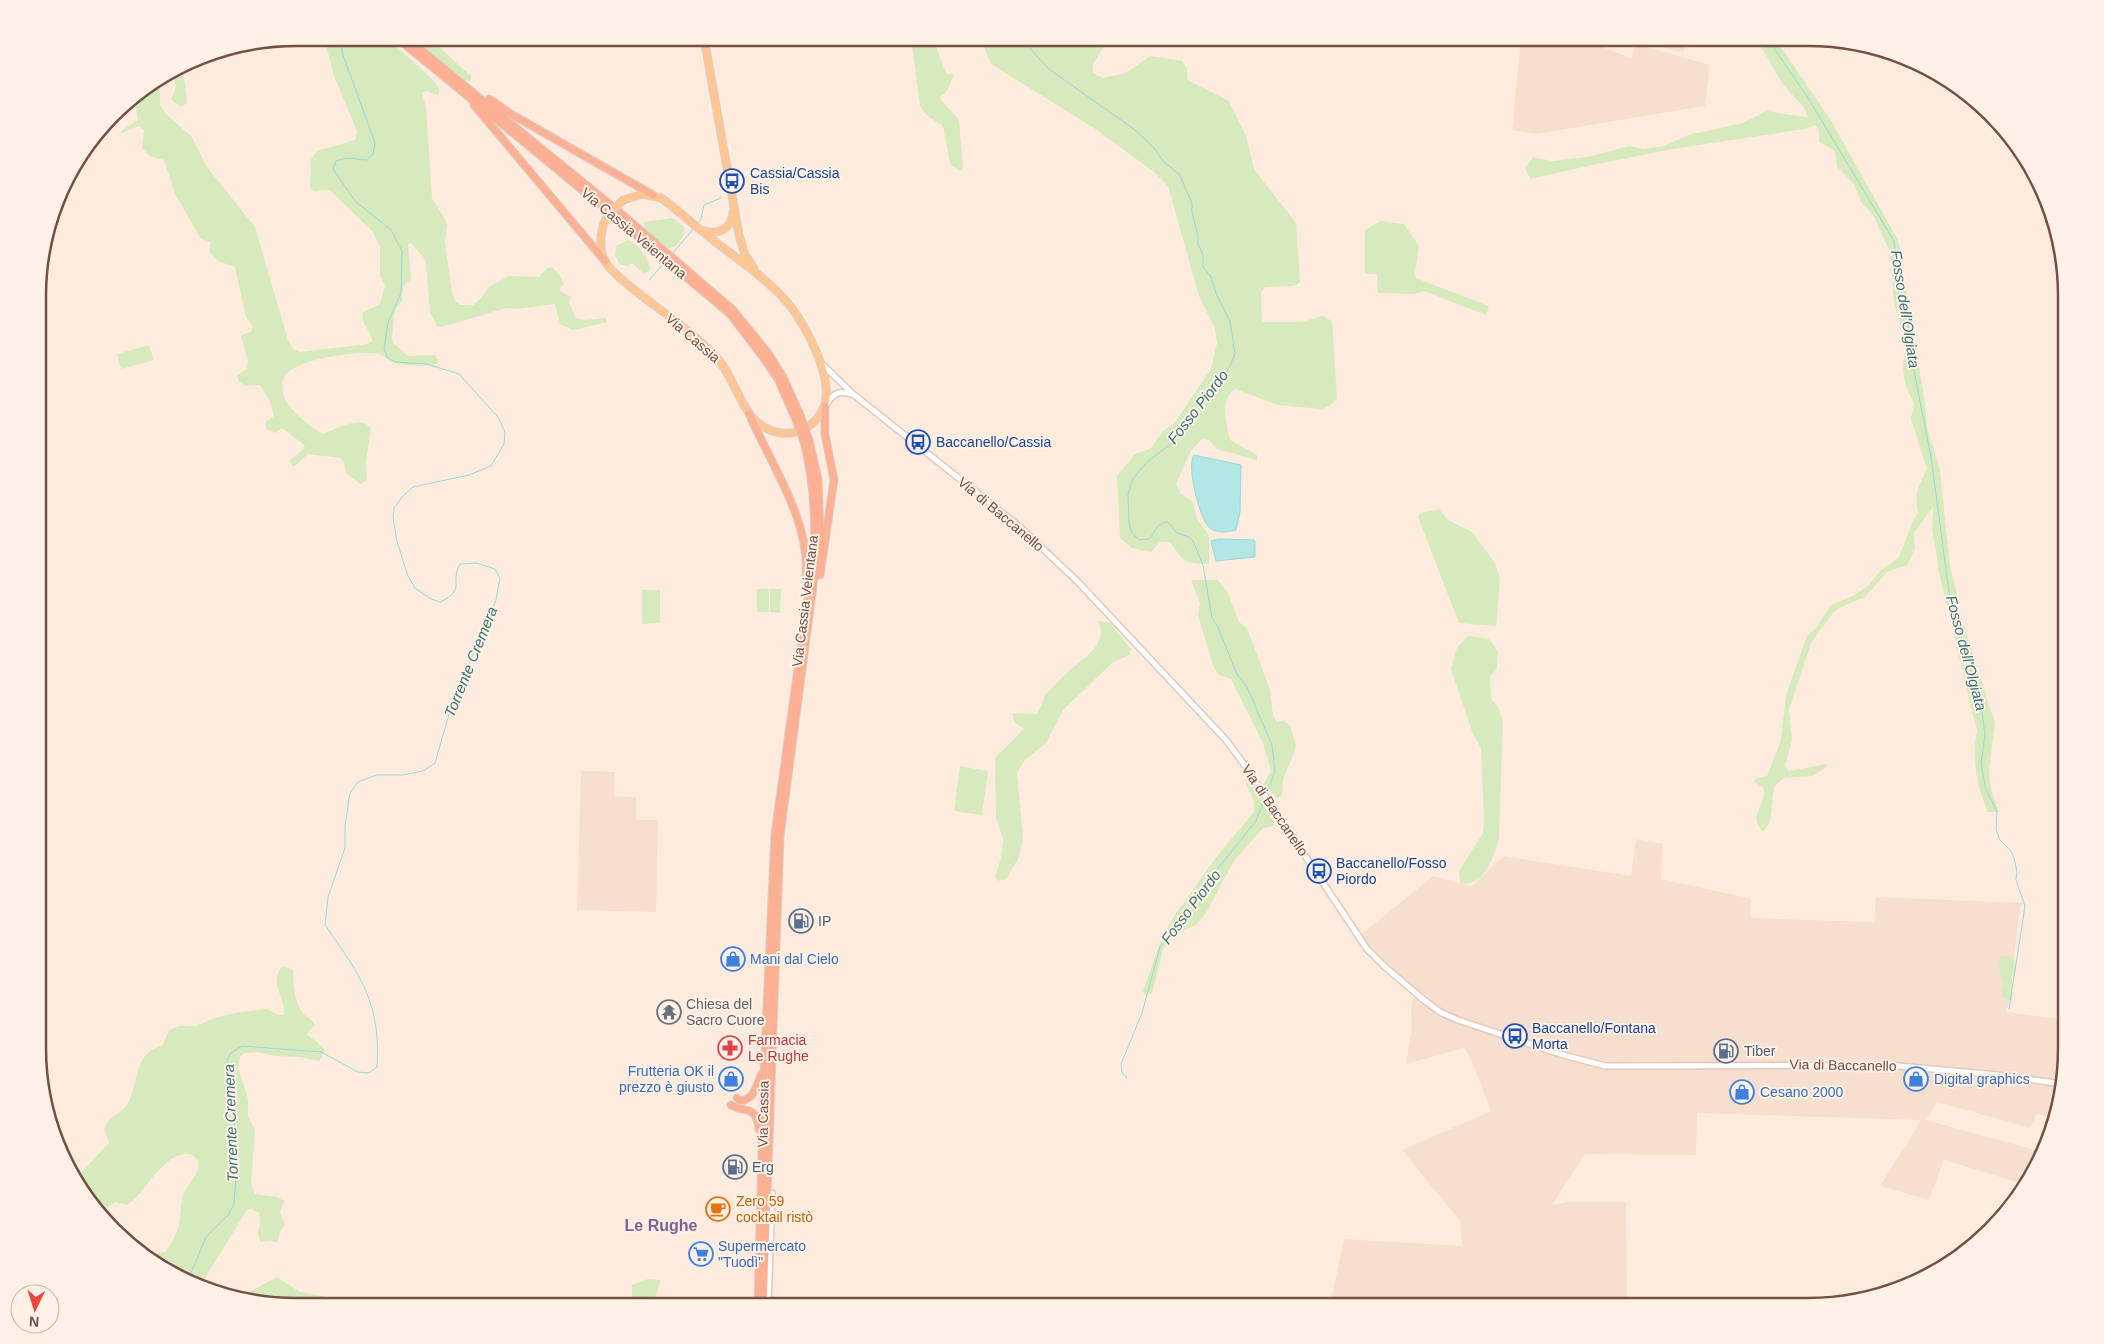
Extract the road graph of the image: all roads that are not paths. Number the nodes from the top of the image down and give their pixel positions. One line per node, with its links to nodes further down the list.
1 (407, 46): 4 (highway, Via Cassia Veientana)
2 (416, 46): 5 (highway, Via Cassia Veientana)
3 (705, 46): 7 (main road)
4 (439, 72): 9 (highway, Via Cassia Veientana); 10 (highway)
5 (461, 82): 6 (highway); 9 (highway, Via Cassia Veientana)
6 (653, 195): 8 (main road); 10 (main road, bridge)
7 (733, 202): 8 (main road); 11 (main road)
8 (697, 228): 11 (main road)
9 (663, 254): 16 (highway, Via Cassia Veientana, bridge)
10 (605, 262): 15 (main road, Via Cassia)
11 (762, 278): 12 (main road)
12 (820, 362): 13 (street, Via di Baccanello); 14 (main road)
13 (853, 394): 14 (street); 20 (street, Via di Baccanello)
14 (826, 406): 15 (main road, Via Cassia); 16 (highway)
15 (749, 414): 16 (highway)
16 (808, 611): 17 (highway, Via Cassia Veientana)
17 (805, 630): 18 (highway, Via Cassia Veientana); 19 (highway, Via Cassia Veientana)
18 (772, 1053): 23 (highway, Via Cassia)
19 (764, 1071): 21 (highway); 24 (highway, Via Cassia)
20 (2055, 1083)
21 (737, 1098)
22 (731, 1105): 24 (highway)
23 (770, 1116): 25 (highway); 27 (highway, Via Cassia)
24 (762, 1142): 26 (highway, Via Cassia)
25 (772, 1193): 28 (street)
26 (758, 1298)
27 (764, 1298)
28 (768, 1298)

